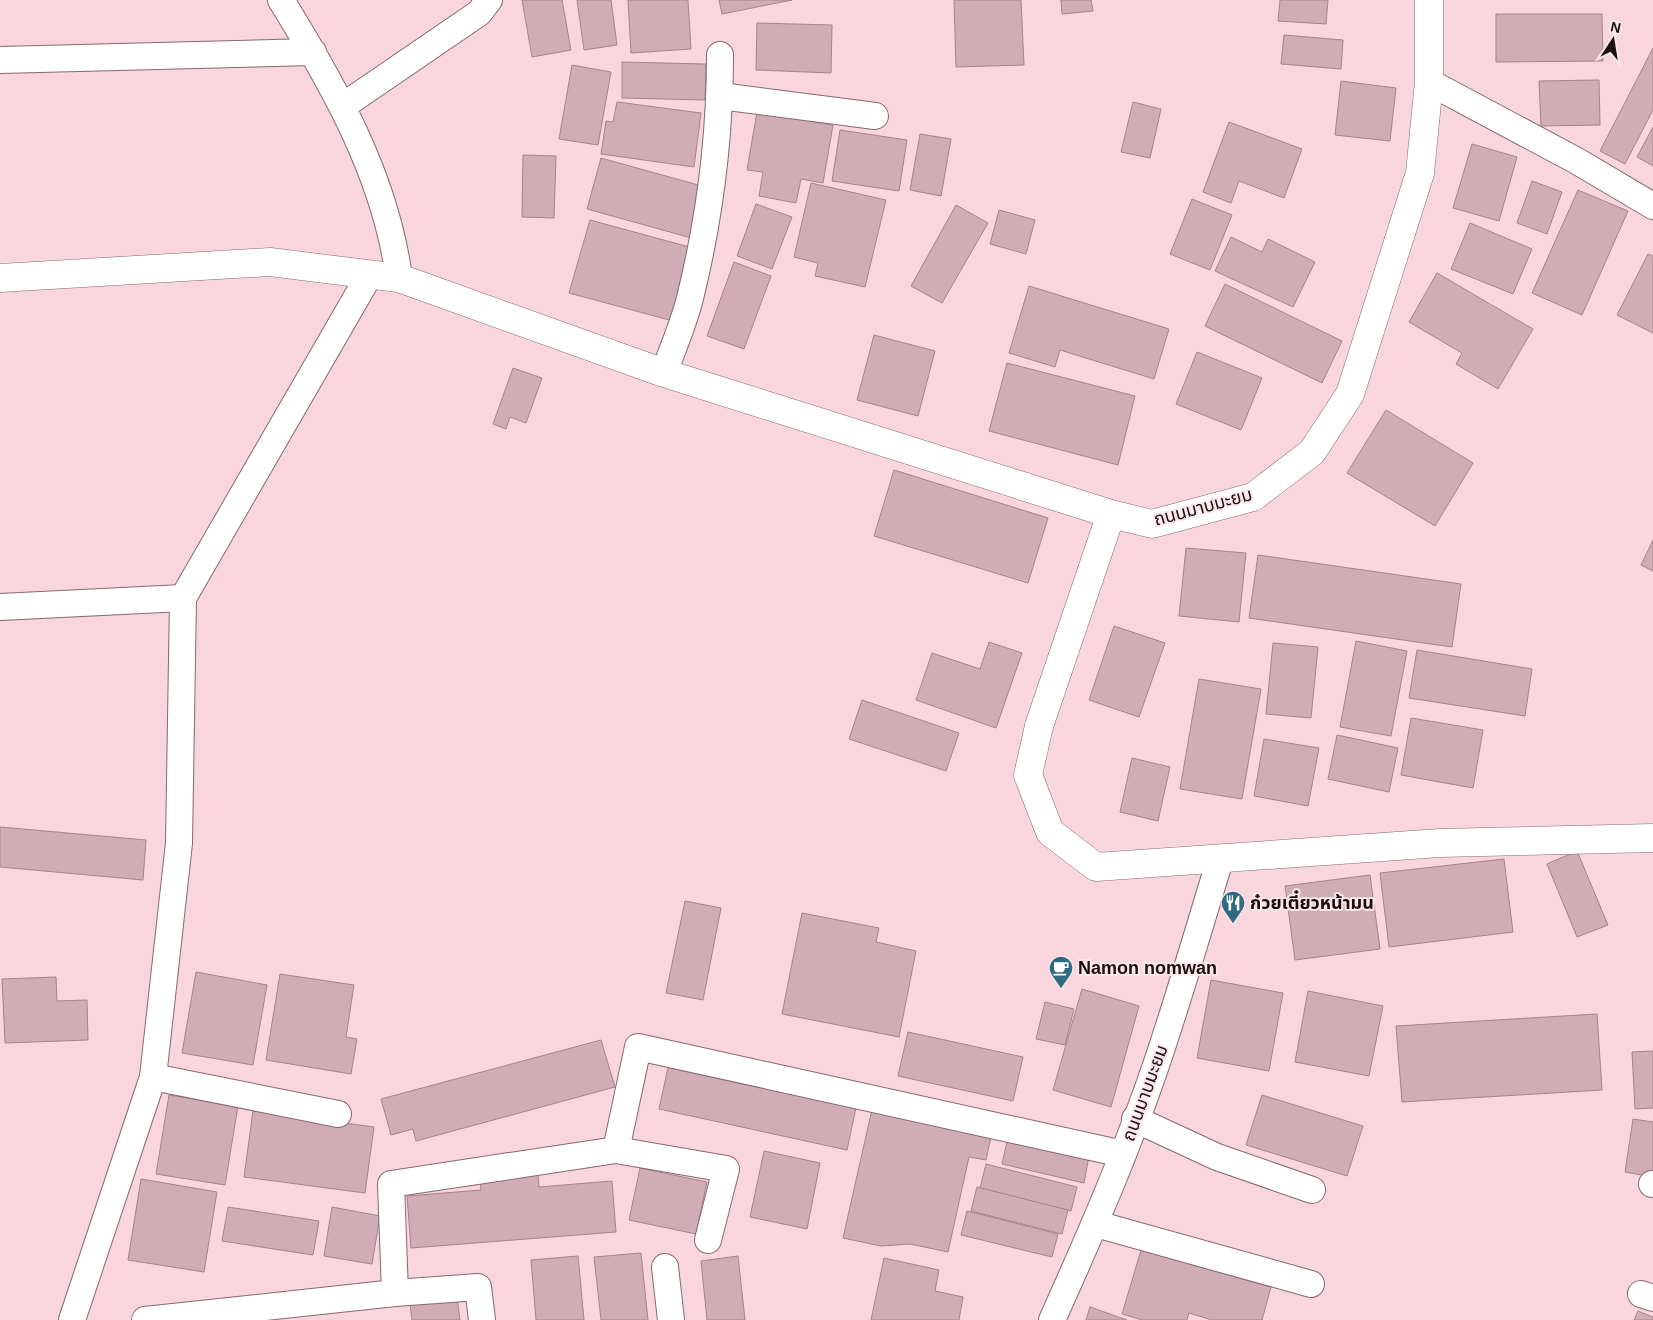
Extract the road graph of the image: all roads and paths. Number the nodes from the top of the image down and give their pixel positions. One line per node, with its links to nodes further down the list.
1 (281, 0): 4 (street)
2 (489, 0): 9 (street)
3 (1429, 0): 7 (street, ถนนมาบมะยม)
4 (313, 52): 6 (street); 9 (street)
5 (720, 55): 8 (street)
6 (0, 60)
7 (1429, 82): 11 (street); 16 (street, ถนนมาบมะยม)
8 (720, 96): 10 (street); 15 (street)
9 (343, 106): 14 (street)
10 (875, 116)
11 (1653, 206)
12 (370, 274): 13 (street, ถนนมาบมะยม); 14 (street, ถนนมาบมะยม); 17 (street)
13 (0, 278)
14 (400, 278): 15 (street, ถนนมาบมะยม)
15 (664, 374): 16 (street, ถนนมาบมะยม)
16 (1111, 514): 20 (street)
17 (183, 598): 18 (street); 21 (street)
18 (0, 607)
19 (1653, 838): 20 (street)
20 (1220, 860): 23 (street, ถนนมาบมะยม)
21 (153, 1077): 22 (street); 32 (street)
22 (338, 1114)
23 (1135, 1119): 25 (street, ถนนมาบมะยม); 26 (street)
24 (616, 1150): 25 (street); 28 (street); 31 (street)
25 (1123, 1154): 27 (street, ถนนมาบมะยม)
26 (1312, 1190)
27 (1096, 1224): 30 (street); 36 (street, ถนนมาบมะยม)
28 (708, 1240)
29 (665, 1267): 35 (street)
30 (1311, 1284)
31 (395, 1293): 33 (street); 34 (street)
32 (72, 1320)
33 (145, 1320)
34 (482, 1320)
35 (671, 1320)
36 (1052, 1320)

